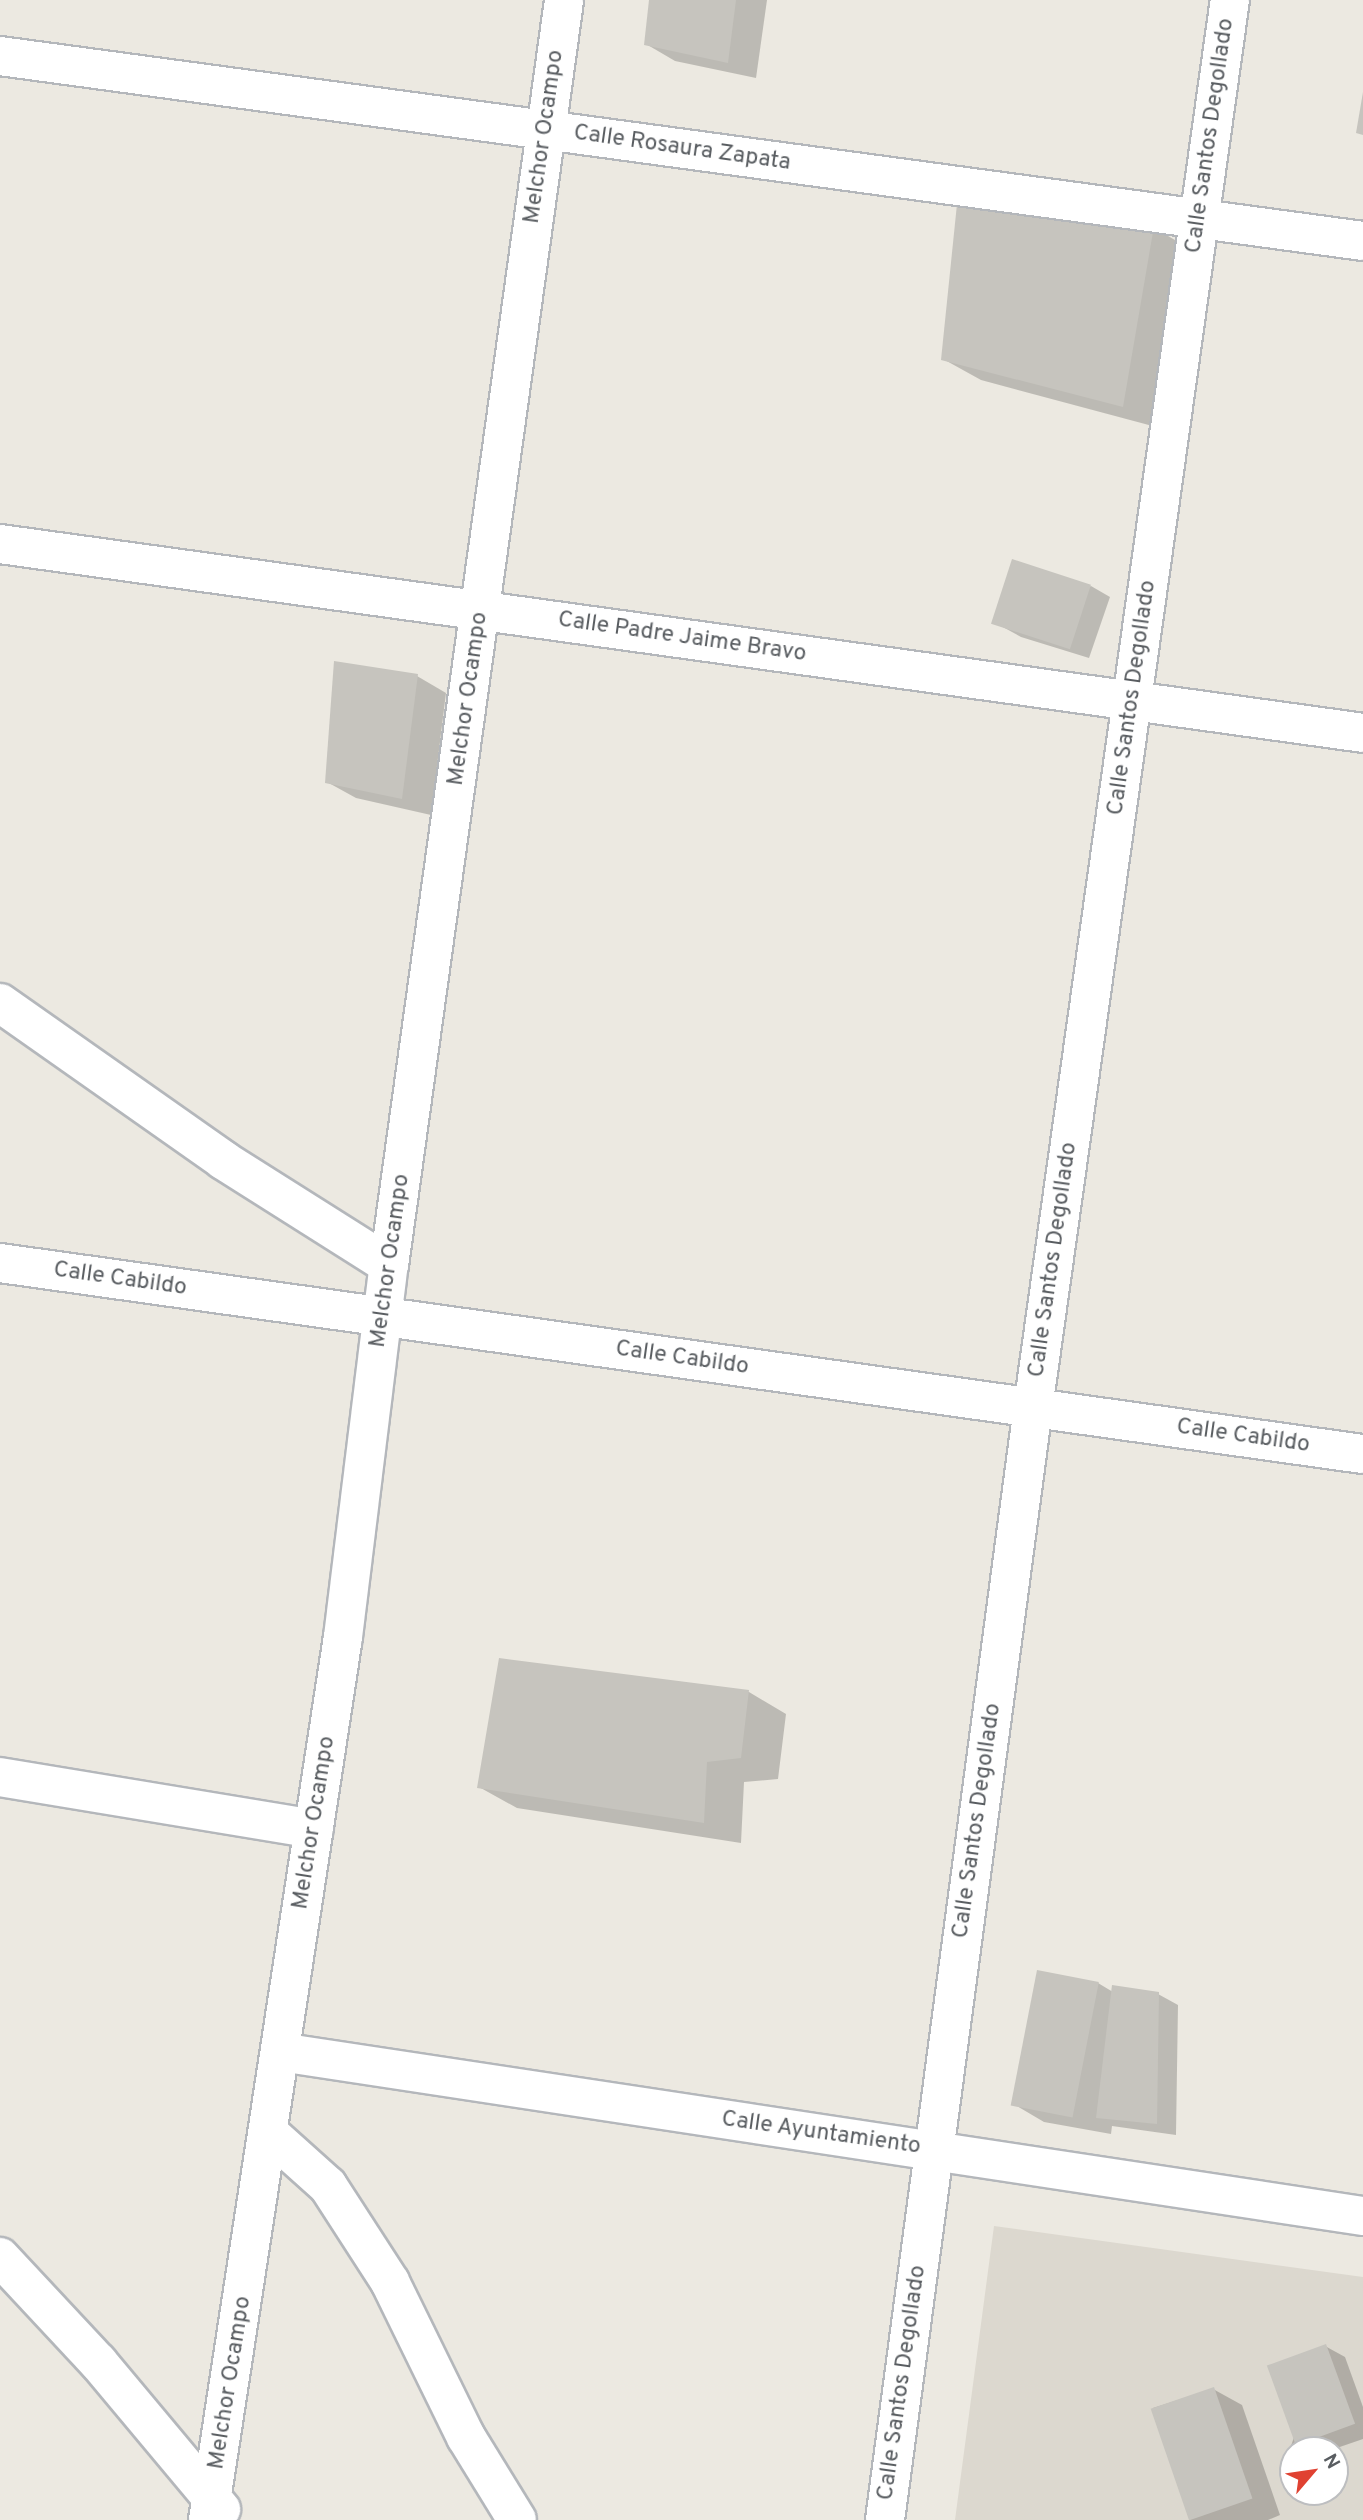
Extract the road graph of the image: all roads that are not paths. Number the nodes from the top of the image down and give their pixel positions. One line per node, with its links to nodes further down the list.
1 (564, 0): 4 (street, Melchor Ocampo)
2 (1230, 0): 5 (street, Calle Santos Degollado)
3 (0, 56): 4 (street, Calle Rosaura Zapata)
4 (545, 130): 5 (street, Calle Rosaura Zapata); 8 (street, Melchor Ocampo)
5 (1200, 219): 6 (street, Calle Rosaura Zapata); 9 (street, Calle Santos Degollado)
6 (1363, 241)
7 (0, 544): 8 (street, Calle Padre Jaime Bravo)
8 (482, 611): 9 (street, Calle Padre Jaime Bravo); 13 (street, Melchor Ocampo)
9 (1132, 700): 10 (street, Calle Padre Jaime Bravo); 15 (street, Calle Santos Degollado)
10 (1363, 733)
11 (0, 1003): 13 (street)
12 (0, 1263): 14 (street, Calle Cabildo)
13 (389, 1265): 14 (street, Melchor Ocampo)
14 (383, 1317): 15 (street, Calle Cabildo); 18 (street, Melchor Ocampo)
15 (1033, 1408): 16 (street, Calle Cabildo); 21 (street, Calle Santos Degollado)
16 (1363, 1454)
17 (0, 1777): 18 (street)
18 (314, 1829): 19 (street, Melchor Ocampo)
19 (280, 2052): 20 (street, Melchor Ocampo); 21 (street, Calle Ayuntamiento)
20 (269, 2133): 24 (street, Melchor Ocampo); 25 (street)
21 (934, 2150): 22 (street, Calle Ayuntamiento); 26 (street, Calle Santos Degollado)
22 (1363, 2216)
23 (0, 2257): 24 (street)
24 (216, 2512)
25 (517, 2520)
26 (885, 2520)

